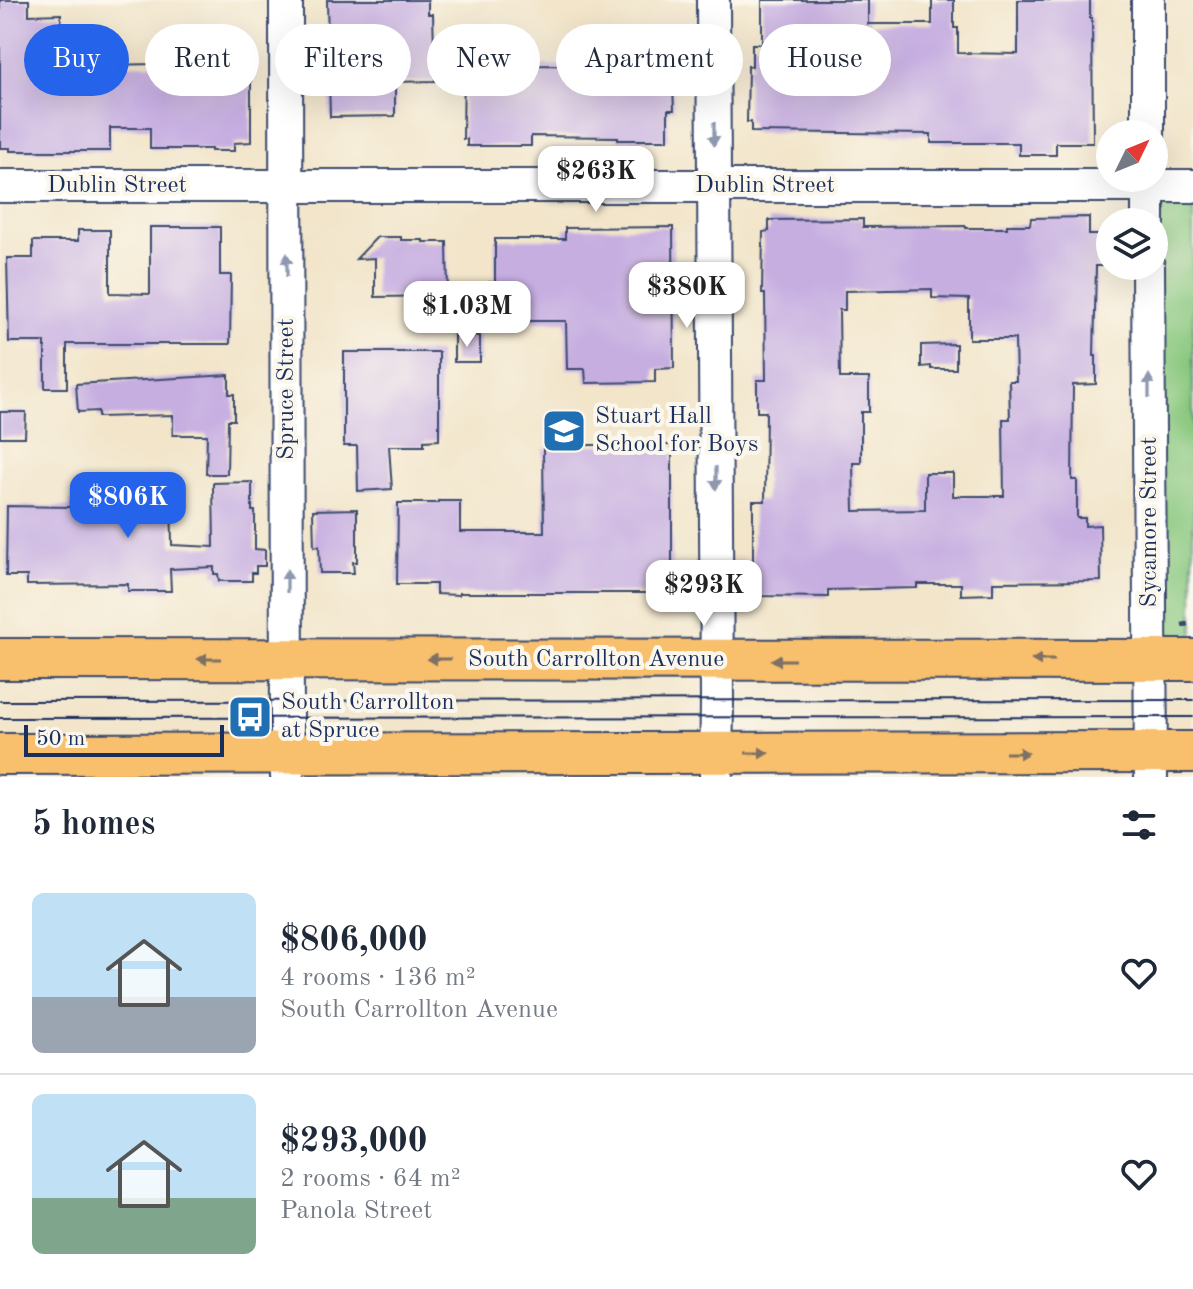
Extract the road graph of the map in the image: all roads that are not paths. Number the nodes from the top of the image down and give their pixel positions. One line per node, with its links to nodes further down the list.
1 (286, 0): 8 (street, Spruce Street)
2 (713, 0): 9 (street, one-way to 9)
3 (1148, 0): 4 (street)
4 (1148, 120)
5 (1096, 182): 9 (street, Dublin Street)
6 (1168, 184): 10 (street, Dublin Street)
7 (0, 186): 8 (street, Dublin Street)
8 (286, 186): 9 (street, Dublin Street); 13 (street, Spruce Street, one-way to 8)
9 (714, 186): 14 (street, one-way to 14)
10 (1193, 186)
11 (1148, 280): 15 (street, Sycamore Street, one-way to 11)
12 (0, 659): 13 (main road, South Carrollton Avenue, one-way to 12)
13 (287, 659): 14 (main road, South Carrollton Avenue, one-way to 13); 19 (street, Spruce Street)
14 (717, 660): 15 (main road, South Carrollton Avenue, one-way to 14); 20 (street)
15 (1151, 660): 16 (main road, South Carrollton Avenue); 21 (street, Sycamore Street)
16 (1193, 660)
17 (1193, 752): 21 (main road)
18 (0, 754): 19 (main road)
19 (287, 765): 20 (main road)
20 (716, 765): 21 (main road, one-way to 21)
21 (1151, 765)

